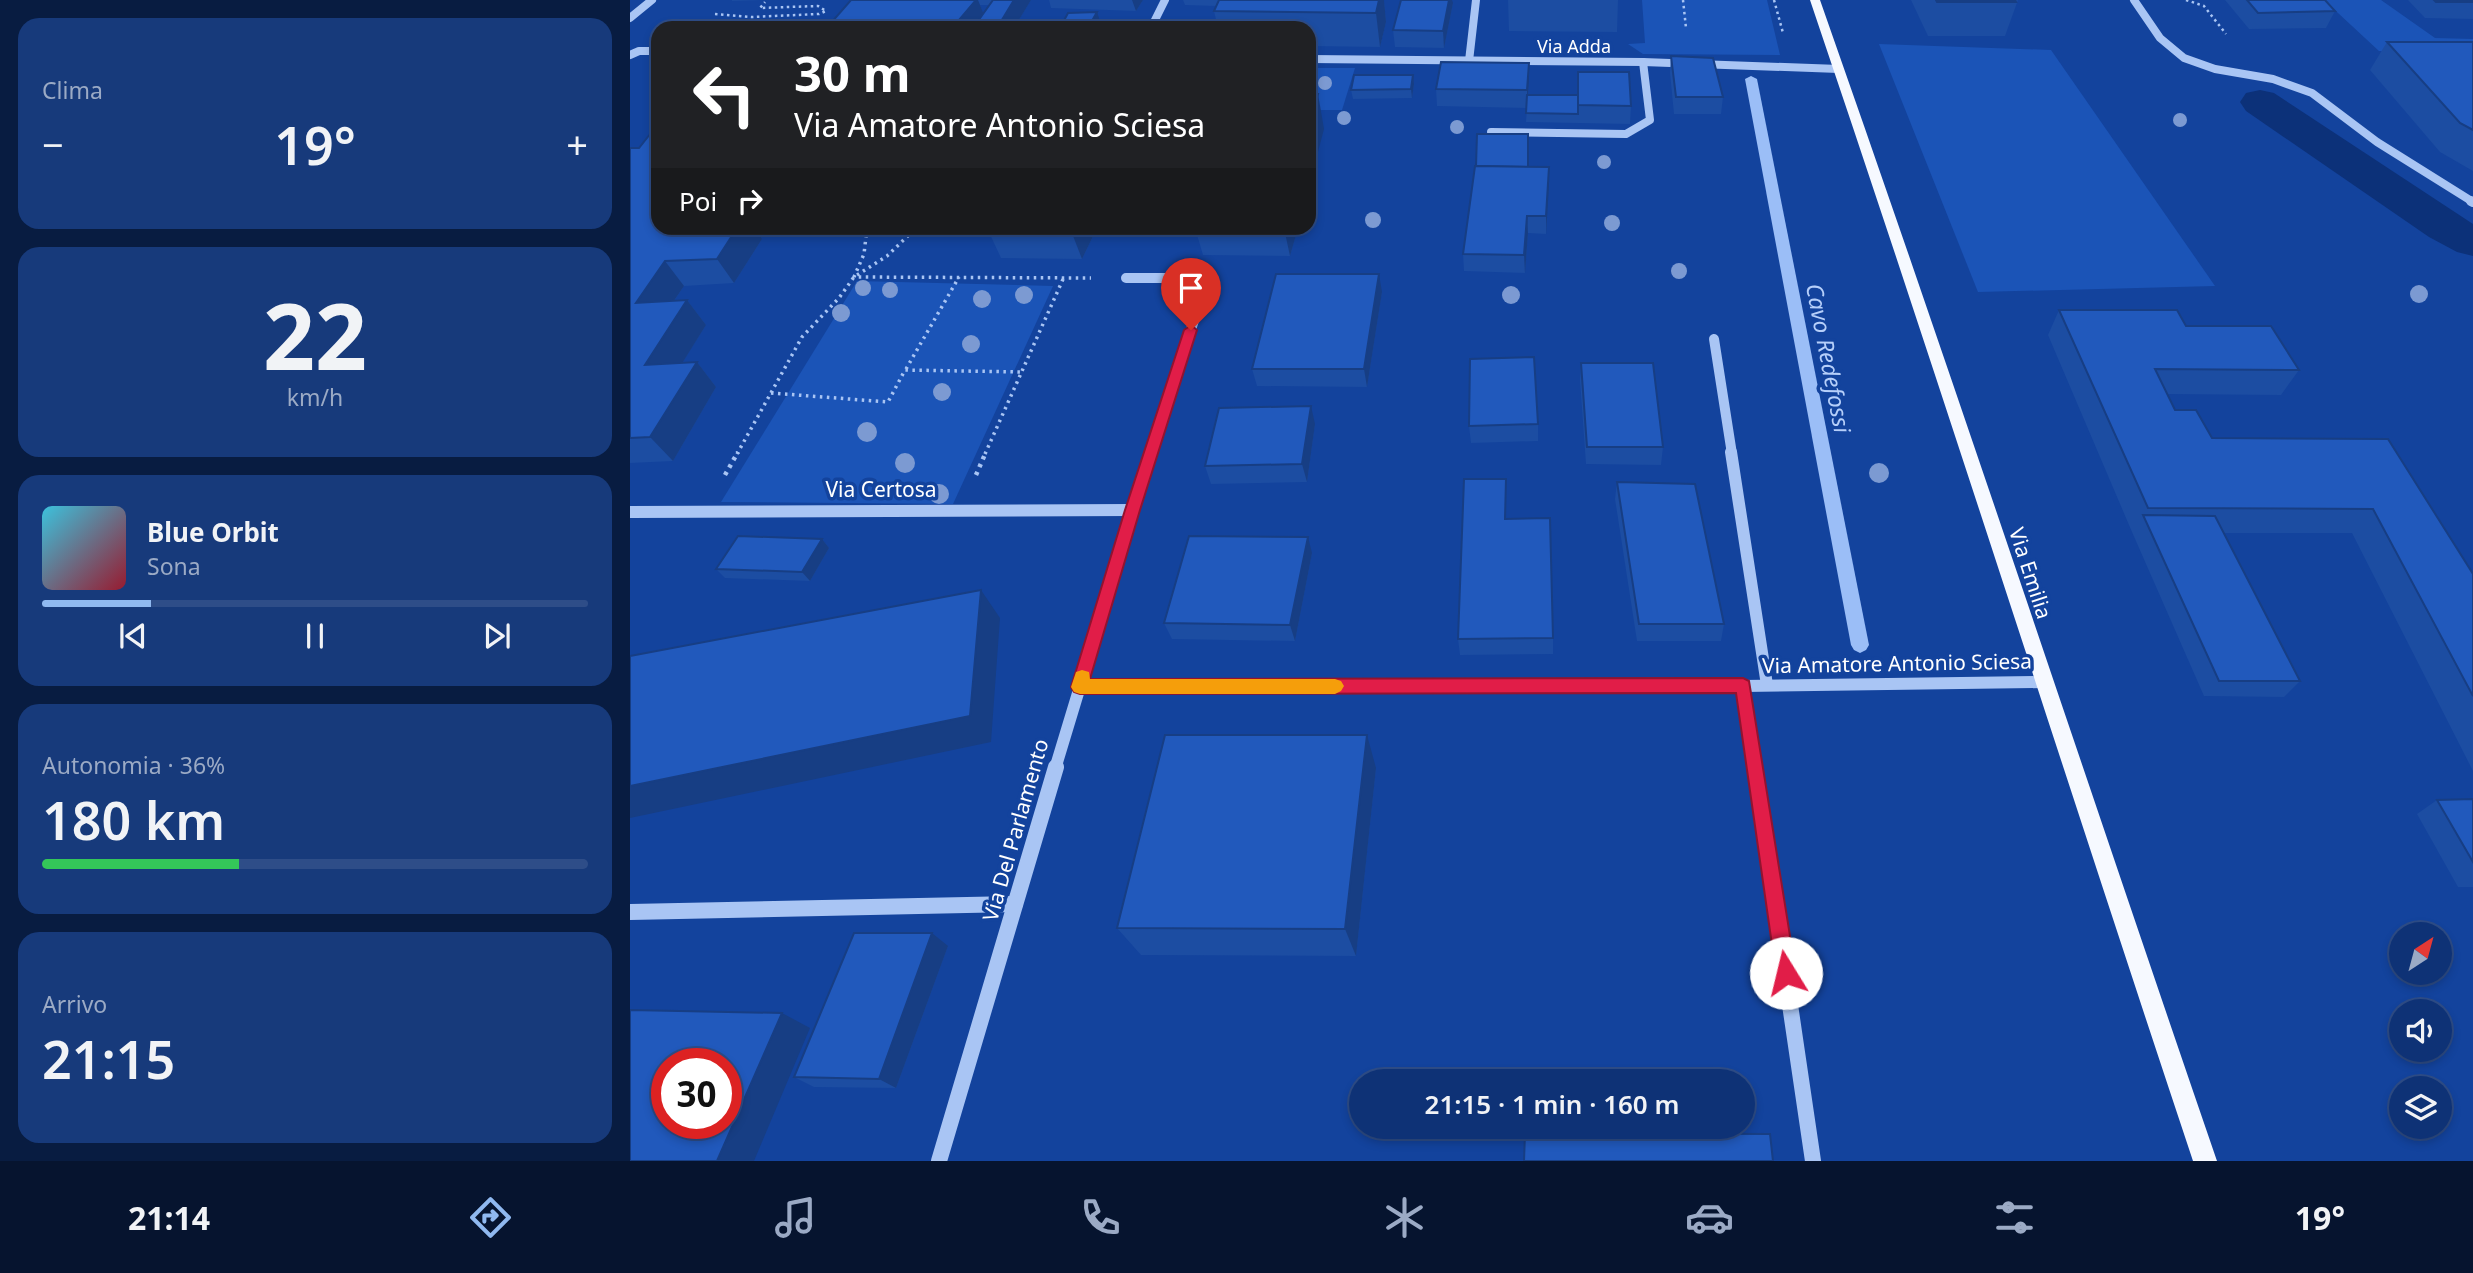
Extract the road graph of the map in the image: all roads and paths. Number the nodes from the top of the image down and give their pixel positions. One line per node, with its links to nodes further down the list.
1 (652, 0): 8 (street)
2 (1165, 0): 9 (street)
3 (1476, 0): 15 (street)
4 (1815, 0): 17 (main road, Via Emilia)
5 (2134, 0): 19 (street)
6 (765, 2): 7 (path)
7 (715, 15)
8 (630, 18)
9 (1154, 21)
10 (630, 40): 11 (street)
11 (639, 51): 12 (street); 13 (street)
12 (651, 51)
13 (630, 55)
14 (1316, 59): 15 (street, Via Adda)
15 (1469, 61): 16 (street, Via Adda)
16 (1643, 62): 17 (street, Via Adda); 18 (street)
17 (1839, 69): 34 (main road, Via Emilia)
18 (1491, 132)
19 (2473, 202)
20 (866, 235): 22 (path)
21 (909, 235): 22 (path)
22 (854, 277): 23 (path); 29 (path)
23 (959, 277): 24 (path); 27 (path)
24 (1063, 277): 25 (path); 28 (path)
25 (1126, 278): 31 (street)
26 (1714, 339): 35 (street)
27 (905, 370): 28 (path); 29 (path)
28 (1022, 372): 30 (path)
29 (771, 393): 32 (path)
30 (961, 510): 31 (street, Via Certosa); 32 (street, Via Certosa)
31 (1132, 510): 37 (street, Via Del Parlamento)
32 (704, 511): 33 (street, Via Certosa)
33 (630, 512)
34 (2043, 682): 35 (street, Via Amatore Antonio Sciesa); 42 (main road, Via Emilia)
35 (1767, 685): 36 (street, Via Amatore Antonio Sciesa)
36 (1743, 686): 37 (street, Via Amatore Antonio Sciesa); 41 (street)
37 (1080, 687): 38 (street, Via Del Parlamento)
38 (1015, 904): 39 (street); 40 (street, Via Del Parlamento)
39 (630, 912)
40 (939, 1161)
41 (1813, 1161)
42 (2205, 1161)

